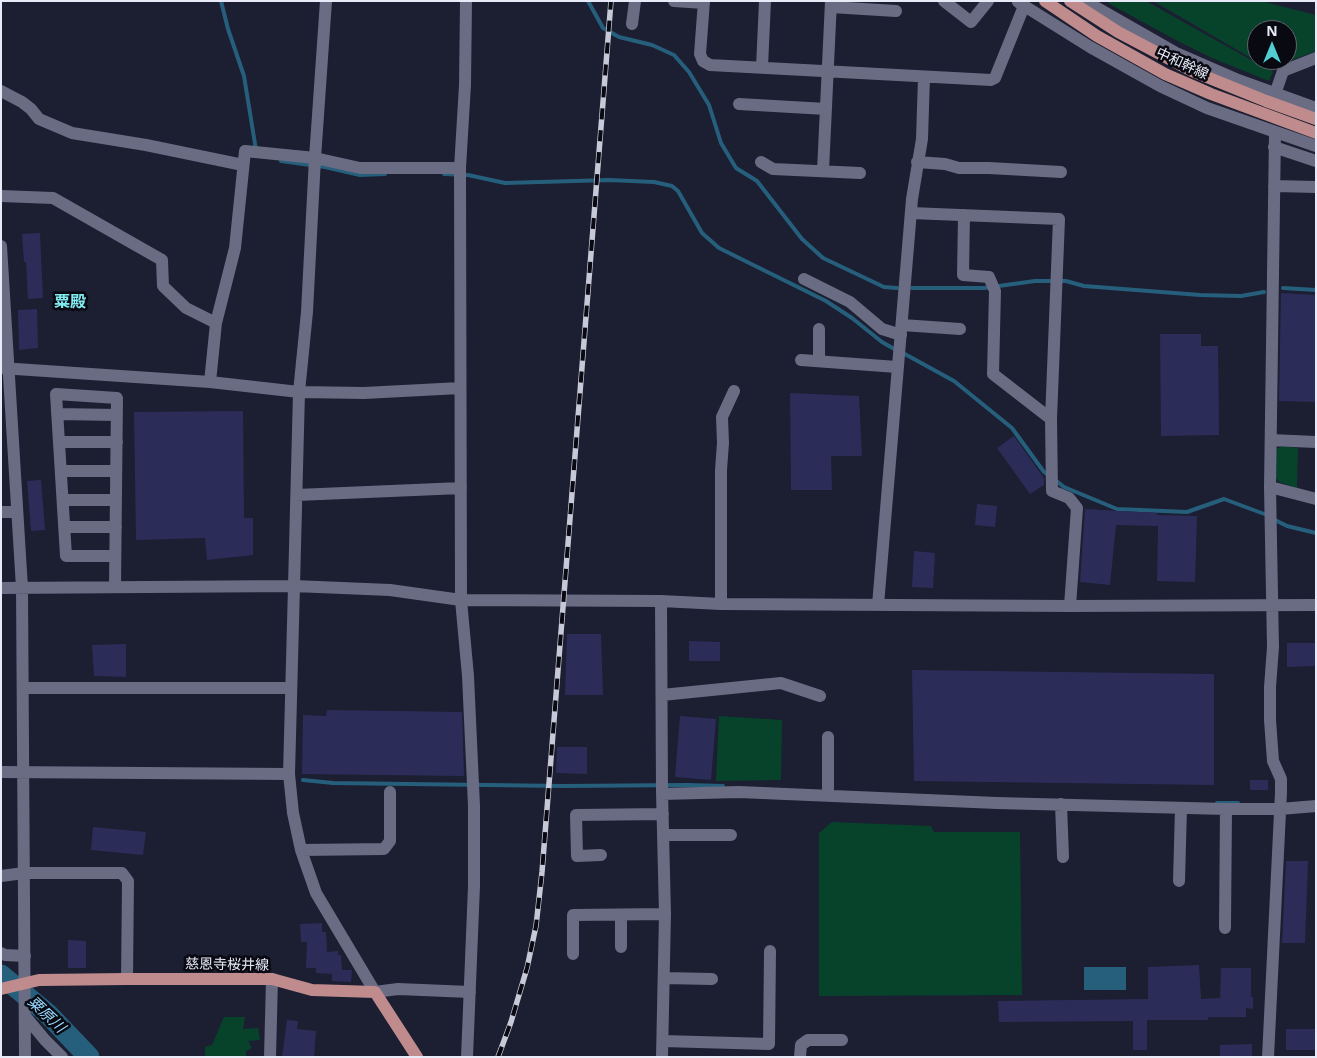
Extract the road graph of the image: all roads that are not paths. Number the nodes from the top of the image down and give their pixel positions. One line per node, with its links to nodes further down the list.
1 (326, 1): 29 (street)
2 (466, 1): 34 (street)
3 (635, 1): 15 (street)
4 (674, 1): 11 (street)
5 (765, 1): 17 (street)
6 (944, 1): 7 (street)
7 (988, 1)
8 (1045, 1): 26 (main road, 中和幹線)
9 (1070, 1): 24 (main road, 中和幹線)
10 (1085, 1): 21 (street)
11 (704, 2): 17 (street)
12 (831, 4): 14 (street); 18 (street)
13 (1021, 4): 19 (street); 25 (street)
14 (896, 11)
15 (632, 24)
16 (1316, 58): 21 (street)
17 (762, 67): 18 (street)
18 (828, 71): 19 (street); 23 (street)
19 (924, 76): 32 (street)
20 (1, 91): 33 (street)
21 (1275, 94): 24 (street)
22 (739, 104): 23 (street)
23 (826, 109): 35 (street)
24 (1314, 115)
25 (1275, 132): 27 (street); 28 (street)
26 (1311, 132)
27 (1316, 146)
28 (1274, 147): 30 (street); 38 (street)
29 (315, 158): 33 (street); 34 (street); 57 (street)
30 (1316, 161)
31 (761, 162): 35 (street)
32 (917, 162): 36 (street); 41 (street)
33 (243, 164): 46 (street)
34 (460, 168): 55 (street)
35 (823, 171): 37 (street)
36 (1062, 172)
37 (860, 173)
38 (1274, 186): 39 (street); 61 (street)
39 (1316, 187)
40 (1, 196): 46 (street)
41 (911, 213): 42 (street); 49 (street)
42 (964, 215): 60 (street); 60 (street)
43 (1, 246): 45 (street)
44 (804, 279): 49 (street)
45 (2, 299): 53 (street)
46 (216, 324): 54 (street)
47 (819, 329): 51 (street)
48 (960, 329): 49 (street)
49 (900, 340): 52 (street)
50 (801, 360): 51 (street)
51 (819, 361): 52 (street)
52 (897, 367): 86 (street)
53 (5, 368): 54 (street); 65 (street)
54 (210, 382): 57 (street)
55 (460, 388): 57 (street); 69 (street)
56 (734, 391): 85 (street)
57 (299, 392): 70 (street)
58 (57, 414): 59 (street); 59 (street); 62 (street)
59 (117, 415): 63 (street)
60 (1051, 419): 88 (street)
61 (1271, 440): 64 (street); 68 (street)
62 (59, 442): 63 (street); 66 (street)
63 (117, 442): 67 (street)
64 (1316, 442)
65 (7, 446): 75 (street)
66 (61, 471): 67 (street); 72 (street)
67 (116, 471): 73 (street)
68 (1270, 487): 71 (street); 89 (street)
69 (461, 488): 70 (street); 83 (street)
70 (297, 495): 79 (street)
71 (1316, 499)
72 (63, 500): 73 (street); 76 (street)
73 (116, 500): 77 (street)
74 (1, 512): 75 (street)
75 (17, 512): 82 (street)
76 (64, 527): 77 (street); 78 (street)
77 (116, 527): 78 (street)
78 (115, 556): 80 (street)
79 (294, 586): 80 (street); 83 (street); 91 (street)
80 (115, 587): 82 (street)
81 (1, 588): 82 (street)
82 (22, 588): 90 (street)
83 (461, 600): 84 (street); 130 (street)
84 (662, 601): 85 (street); 92 (street)
85 (721, 604): 86 (street)
86 (878, 605): 88 (street)
87 (1316, 605): 89 (street)
88 (1070, 606): 89 (street)
89 (1272, 606): 105 (street)
90 (23, 688): 91 (street); 96 (street)
91 (291, 688): 97 (street)
92 (662, 695): 93 (street); 98 (street)
93 (820, 696)
94 (828, 737): 99 (street)
95 (1, 772): 96 (street)
96 (24, 772): 97 (street); 112 (street)
97 (290, 774): 109 (street)
98 (662, 788): 99 (street); 106 (street)
99 (828, 791): 101 (street)
100 (390, 792): 109 (street)
101 (1062, 804): 103 (street); 111 (street)
102 (1316, 806): 105 (street)
103 (1181, 808): 104 (street); 114 (street)
104 (1226, 809): 105 (street); 117 (street)
105 (1280, 809): 141 (street)
106 (663, 814): 107 (street); 110 (street)
107 (664, 835): 108 (street); 115 (street)
108 (731, 835)
109 (301, 850): 129 (street)
110 (601, 856)
111 (1063, 858)
112 (24, 873): 113 (street); 122 (street); 124 (street)
113 (1, 876)
114 (1179, 881)
115 (666, 914): 116 (street); 123 (street)
116 (621, 915): 118 (street); 121 (street)
117 (1225, 928)
118 (621, 947)
119 (770, 951): 133 (street)
120 (1, 953): 122 (street)
121 (573, 954)
122 (24, 961): 127 (street)
123 (664, 978): 126 (street); 133 (street)
124 (128, 979): 125 (main road, 慈恩寺桜井線); 127 (main road, 慈恩寺桜井線)
125 (272, 980): 129 (main road, 慈恩寺桜井線); 136 (street)
126 (712, 980)
127 (24, 983): 128 (main road, 慈恩寺桜井線); 131 (street)
128 (1, 989)
129 (375, 992): 130 (street); 137 (main road)
130 (470, 992): 138 (street)
131 (25, 1016): 134 (street); 135 (street)
132 (842, 1040): 140 (street)
133 (663, 1041): 139 (street)
134 (24, 1057)
135 (62, 1057)
136 (270, 1057)
137 (417, 1057)
138 (467, 1057)
139 (662, 1057)
140 (800, 1057)
141 (1268, 1057)

